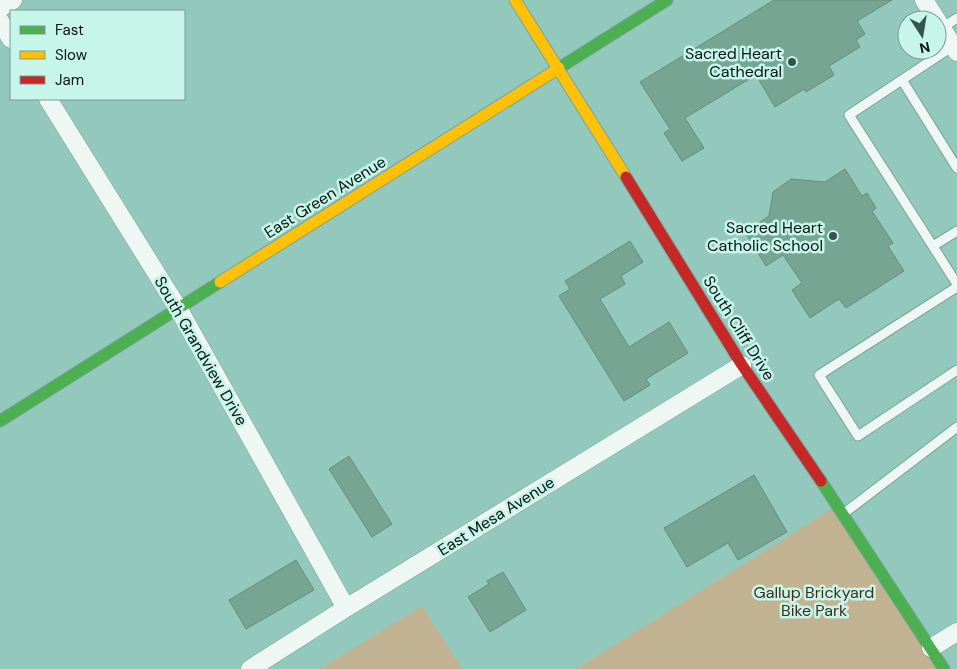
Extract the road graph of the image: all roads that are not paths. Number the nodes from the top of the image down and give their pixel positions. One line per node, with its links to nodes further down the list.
1 (13, 0): 5 (street)
2 (514, 0): 10 (street, South Cliff Drive)
3 (667, 0): 10 (street, East Green Avenue)
4 (924, 0): 7 (street)
5 (0, 8)
6 (0, 21): 8 (street)
7 (950, 23): 9 (street)
8 (10, 37)
9 (955, 49): 11 (lane)
10 (559, 68): 17 (street, East Green Avenue); 18 (street, South Cliff Drive)
11 (902, 80): 13 (lane); 15 (lane)
12 (49, 100): 17 (street, South Grandview Drive)
13 (957, 168)
14 (957, 231): 15 (lane)
15 (933, 246): 16 (lane)
16 (957, 286): 19 (lane)
17 (178, 308): 20 (street, East Green Avenue); 23 (street, South Grandview Drive)
18 (742, 365): 22 (street, South Cliff Drive); 23 (street, East Mesa Avenue)
19 (957, 370)
20 (0, 421)
21 (957, 427): 22 (lane)
22 (843, 514): 25 (street, South Cliff Drive)
23 (346, 608): 26 (street, East Mesa Avenue)
24 (957, 632): 25 (street)
25 (931, 648): 27 (street, South Cliff Drive)
26 (250, 669)
27 (944, 669)

